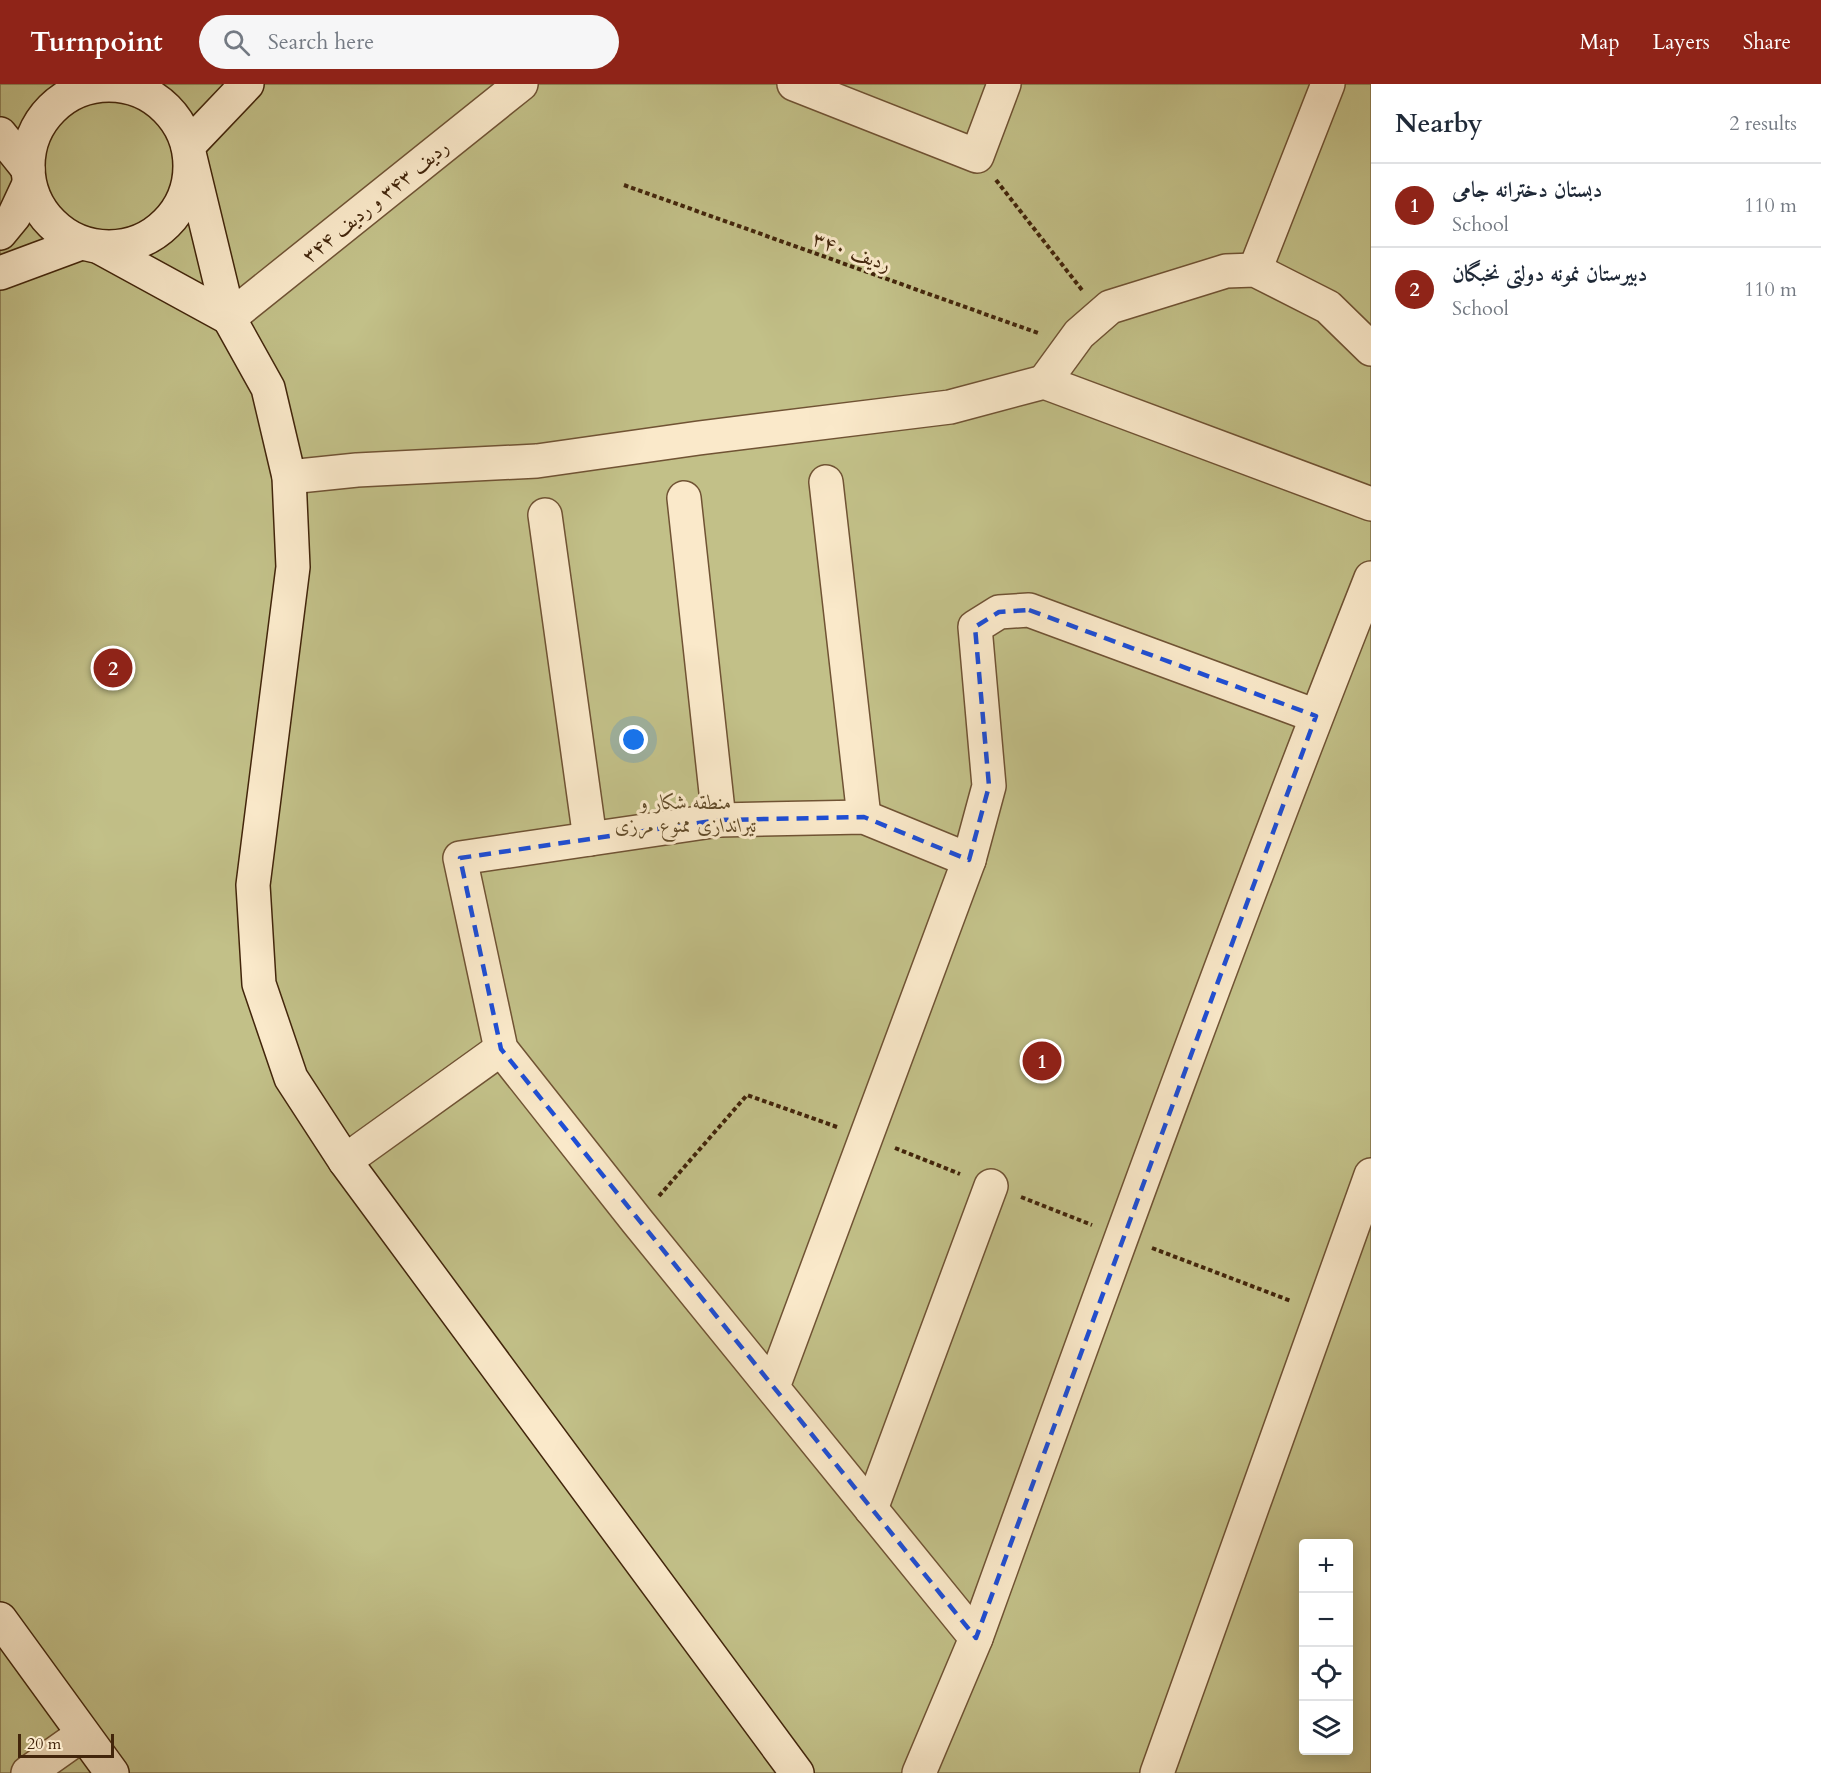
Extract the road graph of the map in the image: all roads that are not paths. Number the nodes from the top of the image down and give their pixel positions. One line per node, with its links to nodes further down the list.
1 (247, 84): 9 (street)
2 (521, 84): 15 (street, ردیف ۳۴۳ و ردیف ۳۴۴)
3 (794, 84): 4 (street)
4 (1004, 84)
5 (1328, 84): 13 (street)
6 (86, 86): 7 (street); 10 (street)
7 (152, 87): 9 (street)
8 (0, 134): 10 (street)
9 (189, 151): 12 (street); 15 (street)
10 (29, 176): 11 (street); 12 (street)
11 (0, 233)
12 (91, 245): 14 (street); 15 (street)
13 (1255, 270): 16 (street); 17 (street)
14 (0, 273)
15 (229, 318): 18 (street)
16 (1371, 349)
17 (1044, 382): 18 (street); 21 (street)
18 (290, 477): 30 (street)
19 (826, 482): 25 (street)
20 (684, 498): 26 (street)
21 (1371, 504)
22 (545, 515): 27 (street)
23 (1371, 578): 24 (street)
24 (1316, 716): 28 (street); 36 (street)
25 (864, 817): 26 (street); 28 (street)
26 (720, 820): 27 (street)
27 (590, 839): 29 (street)
28 (969, 860): 33 (street)
29 (501, 1049): 30 (street); 33 (street)
30 (345, 1161): 40 (street)
31 (1371, 1175): 42 (street)
32 (991, 1186): 34 (street)
33 (773, 1388): 34 (street)
34 (871, 1509): 36 (street)
35 (0, 1619): 37 (street)
36 (976, 1638): 41 (street)
37 (83, 1734): 38 (street); 39 (street)
38 (28, 1773)
39 (112, 1773)
40 (797, 1773)
41 (919, 1773)
42 (1157, 1773)

